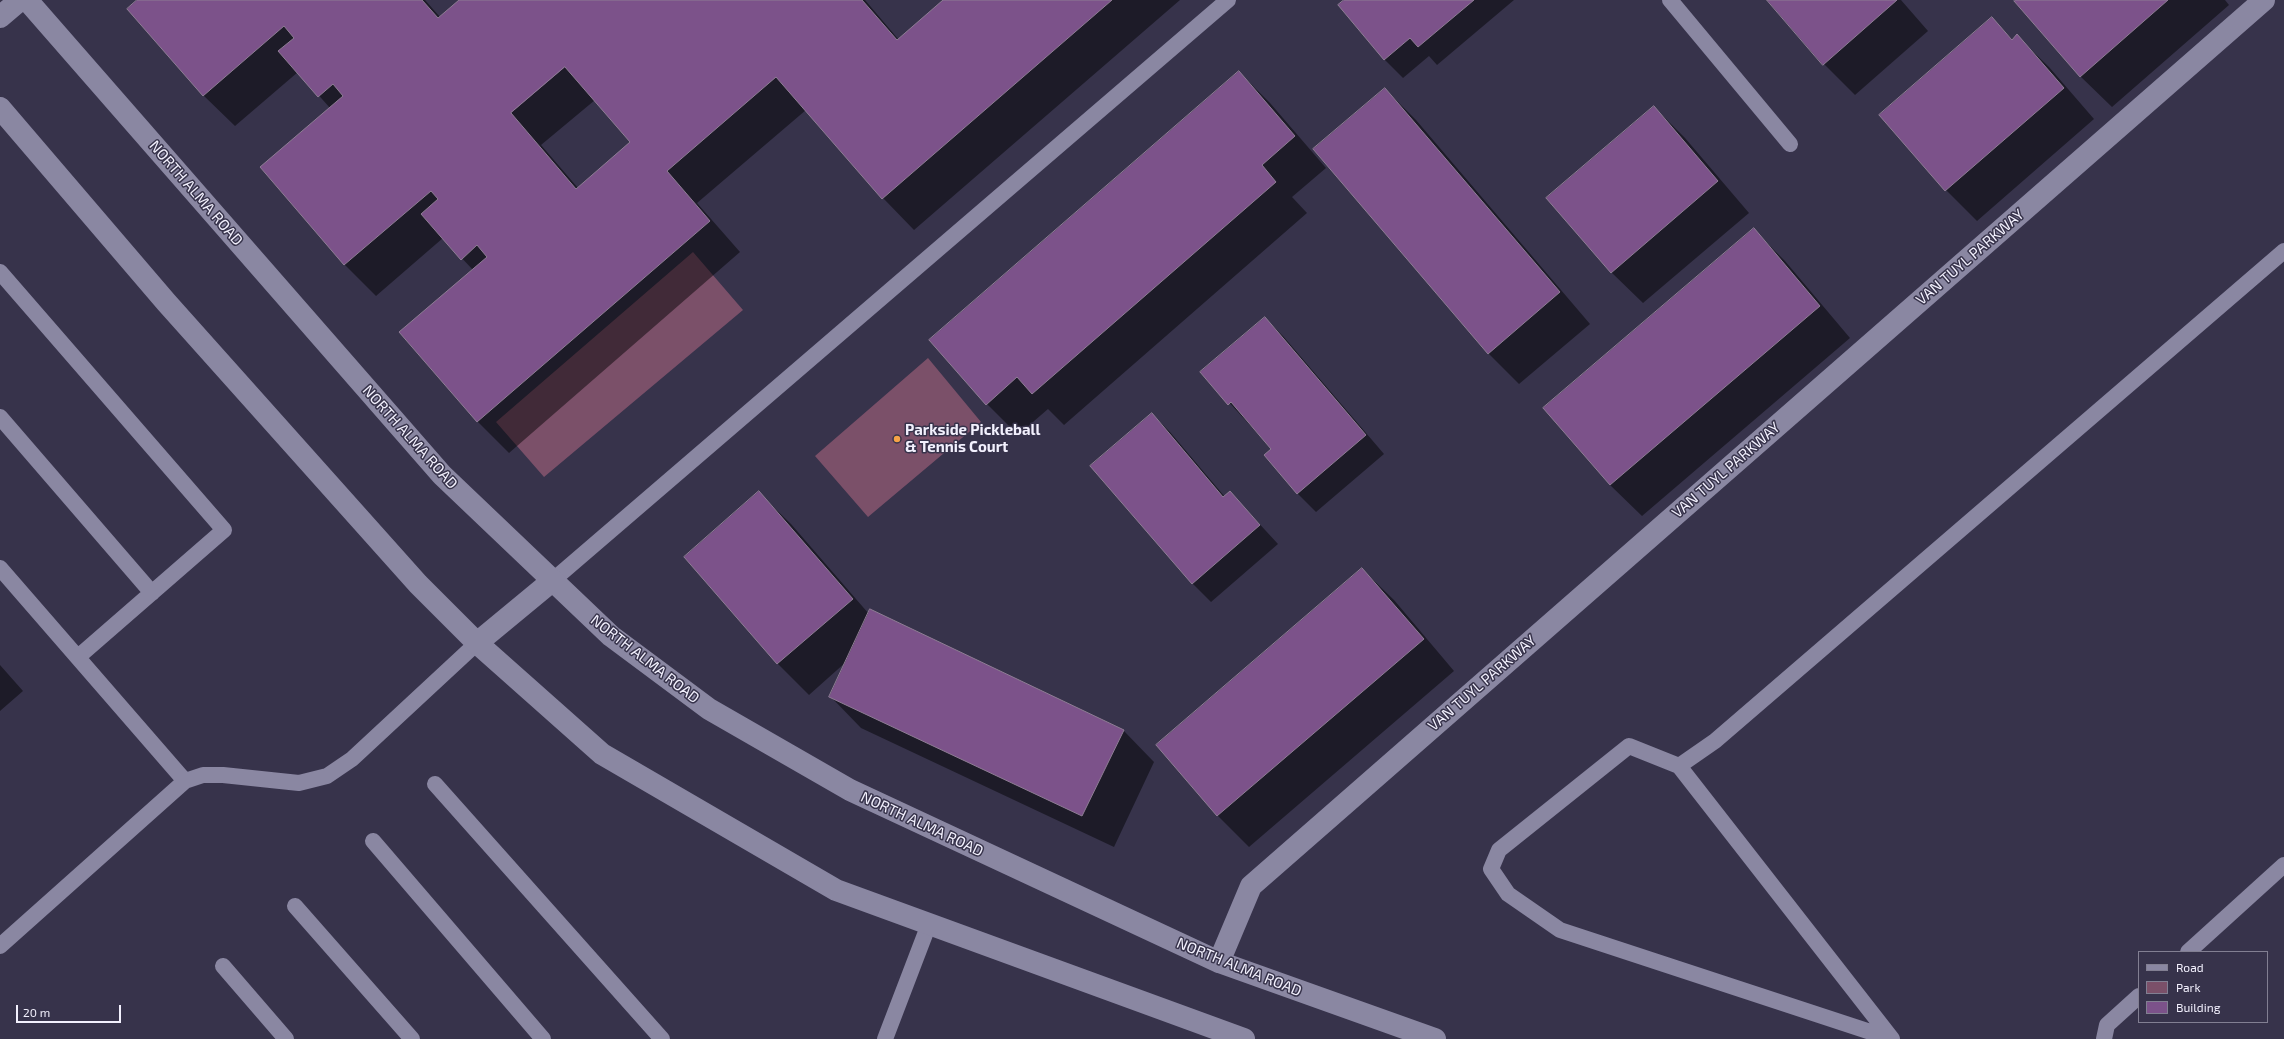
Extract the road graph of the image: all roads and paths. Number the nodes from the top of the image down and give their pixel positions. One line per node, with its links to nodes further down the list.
1 (20, 0): 6 (main road)
2 (27, 0): 13 (main road, NORTH ALMA ROAD)
3 (1228, 0): 13 (lane)
4 (1670, 0): 8 (lane)
5 (2264, 0): 26 (main road, VAN TUYL PARKWAY)
6 (0, 17)
7 (0, 108): 15 (main road)
8 (1790, 144)
9 (2284, 251): 17 (lane)
10 (0, 272): 14 (lane)
11 (0, 416): 14 (lane)
12 (0, 568): 16 (lane)
13 (552, 581): 15 (main road); 26 (main road, NORTH ALMA ROAD)
14 (152, 593): 16 (lane)
15 (477, 643): 18 (lane); 23 (main road)
16 (78, 657): 18 (lane)
17 (1679, 766): 36 (lane); 36 (lane)
18 (184, 781): 24 (lane)
19 (435, 784): 32 (lane)
20 (373, 841): 31 (lane)
21 (2284, 865): 25 (lane)
22 (295, 906): 30 (lane)
23 (929, 924): 33 (lane); 34 (main road)
24 (0, 946)
25 (2189, 951)
26 (1219, 962): 35 (main road, NORTH ALMA ROAD)
27 (223, 966): 29 (lane)
28 (2138, 997): 37 (lane)
29 (286, 1039)
30 (412, 1039)
31 (543, 1039)
32 (662, 1039)
33 (885, 1039)
34 (1244, 1039)
35 (1435, 1039)
36 (1892, 1039)
37 (2104, 1039)

